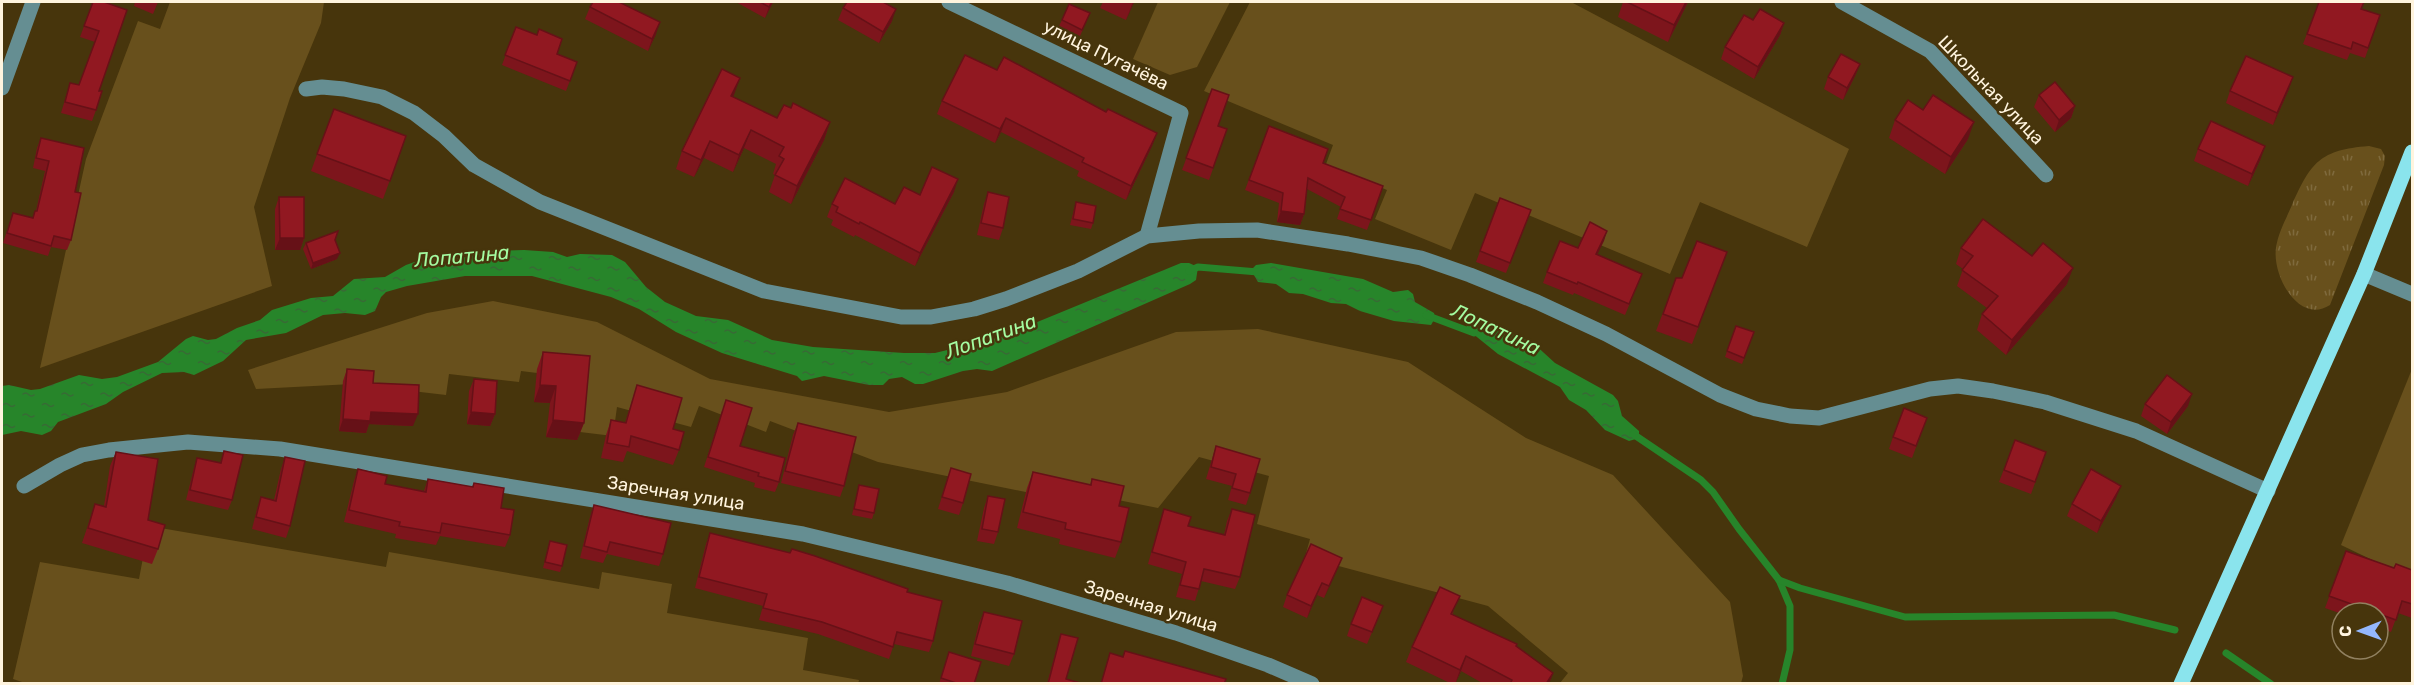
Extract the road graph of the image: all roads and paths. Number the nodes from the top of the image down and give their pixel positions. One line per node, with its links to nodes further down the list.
1 (33, 2): 4 (street)
2 (949, 2): 8 (street, улица Пугачёва)
3 (1842, 2): 7 (street, Школьная улица)
4 (2, 88)
5 (306, 89): 8 (street)
6 (2412, 153): 9 (main road)
7 (2046, 175)
8 (1147, 236): 12 (street)
9 (2364, 274): 10 (street); 12 (main road)
10 (2412, 294)
11 (24, 486): 13 (street, Заречная улица)
12 (2268, 491): 14 (main road)
13 (1312, 684)
14 (2181, 684)

